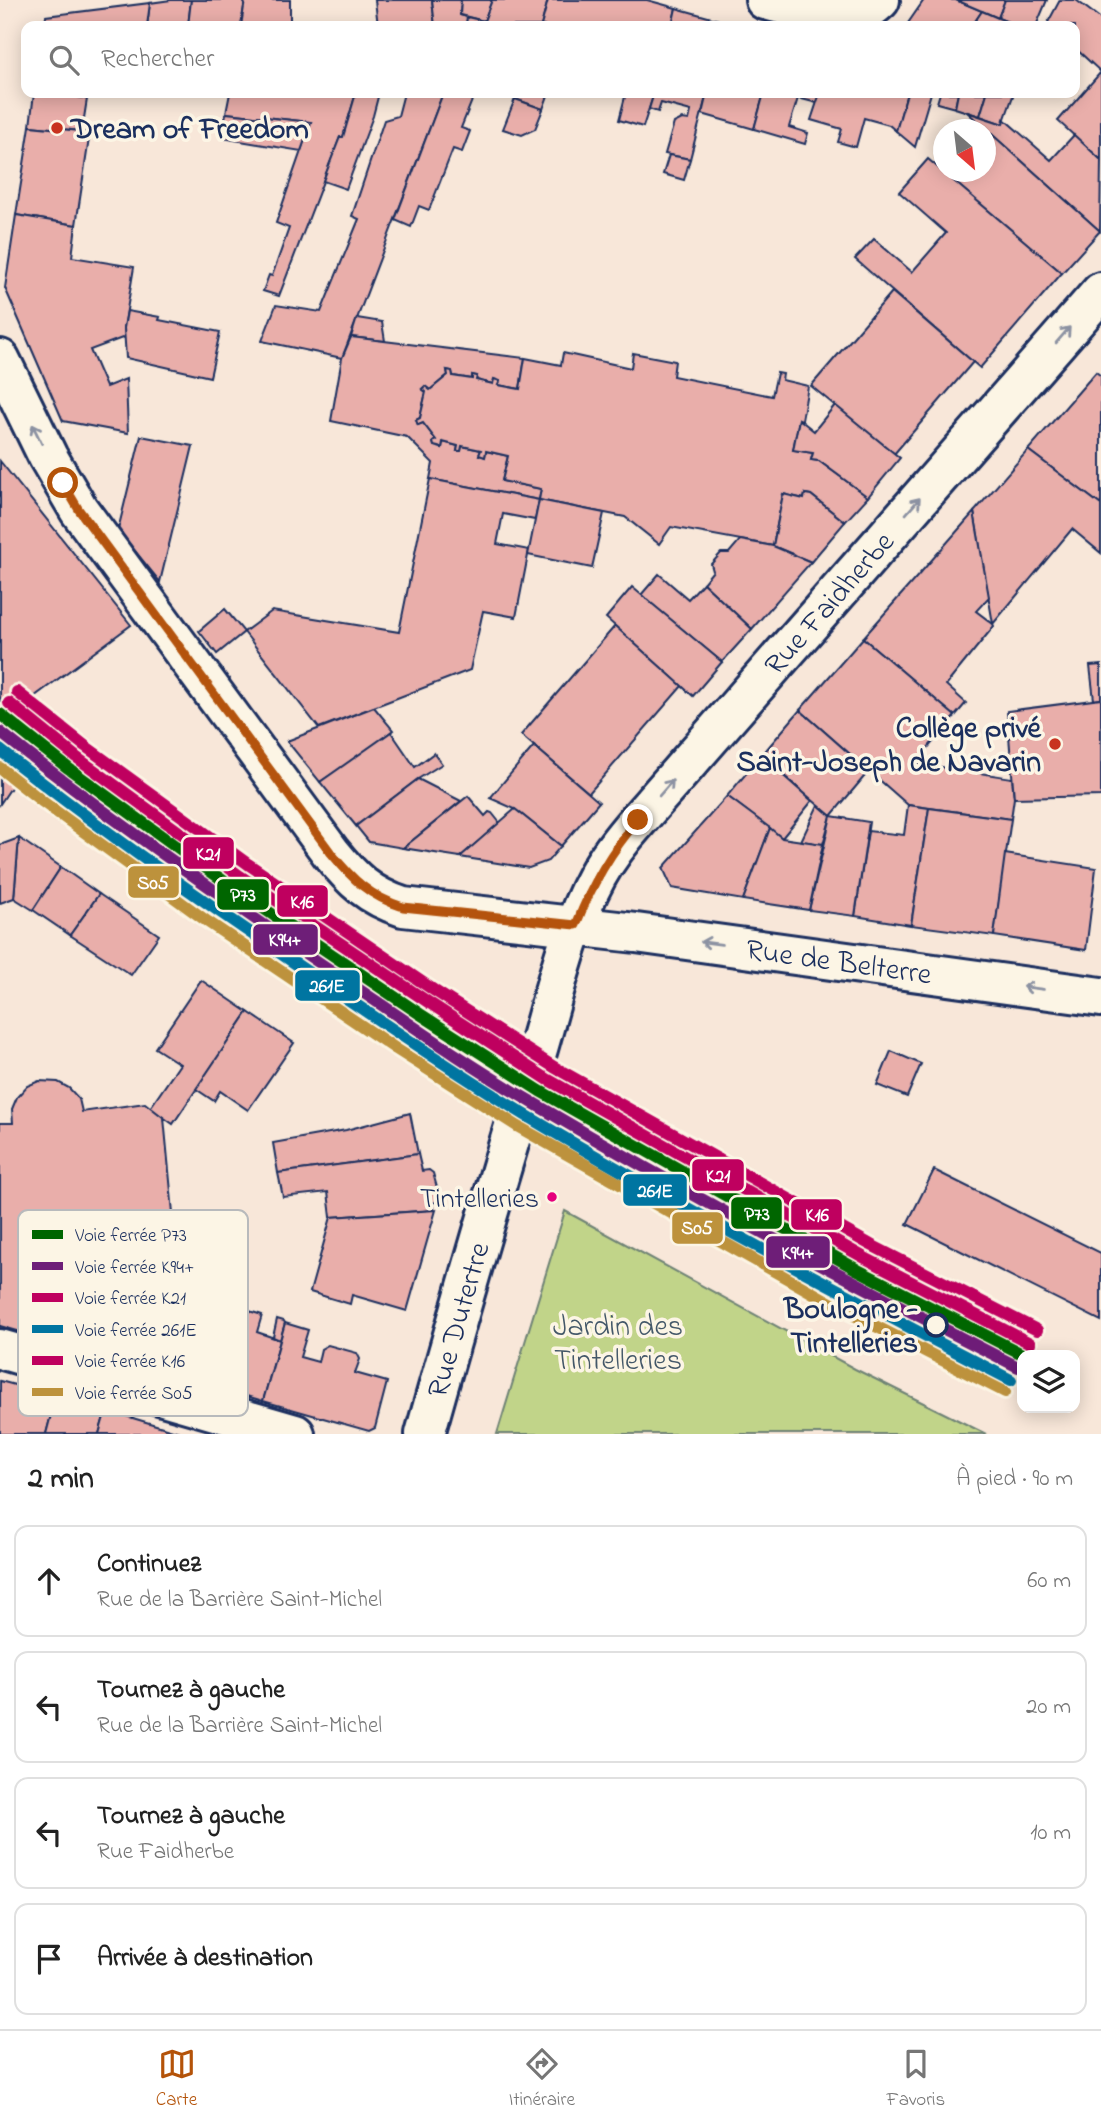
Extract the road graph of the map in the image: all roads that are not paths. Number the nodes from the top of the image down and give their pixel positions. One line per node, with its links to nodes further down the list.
1 (765, 0): 2 (street)
2 (880, 0)
3 (1101, 292): 5 (street, Rue Faidherbe, one-way to 3)
4 (0, 359): 5 (street, Rue de Belterre, one-way to 4)
5 (576, 925): 6 (street, Rue de Belterre, one-way to 5); 11 (street, Rue Dutertre)
6 (1101, 997)
7 (0, 1349): 8 (street)
8 (18, 1354)
9 (233, 1416): 10 (street)
10 (295, 1434)
11 (425, 1434)

